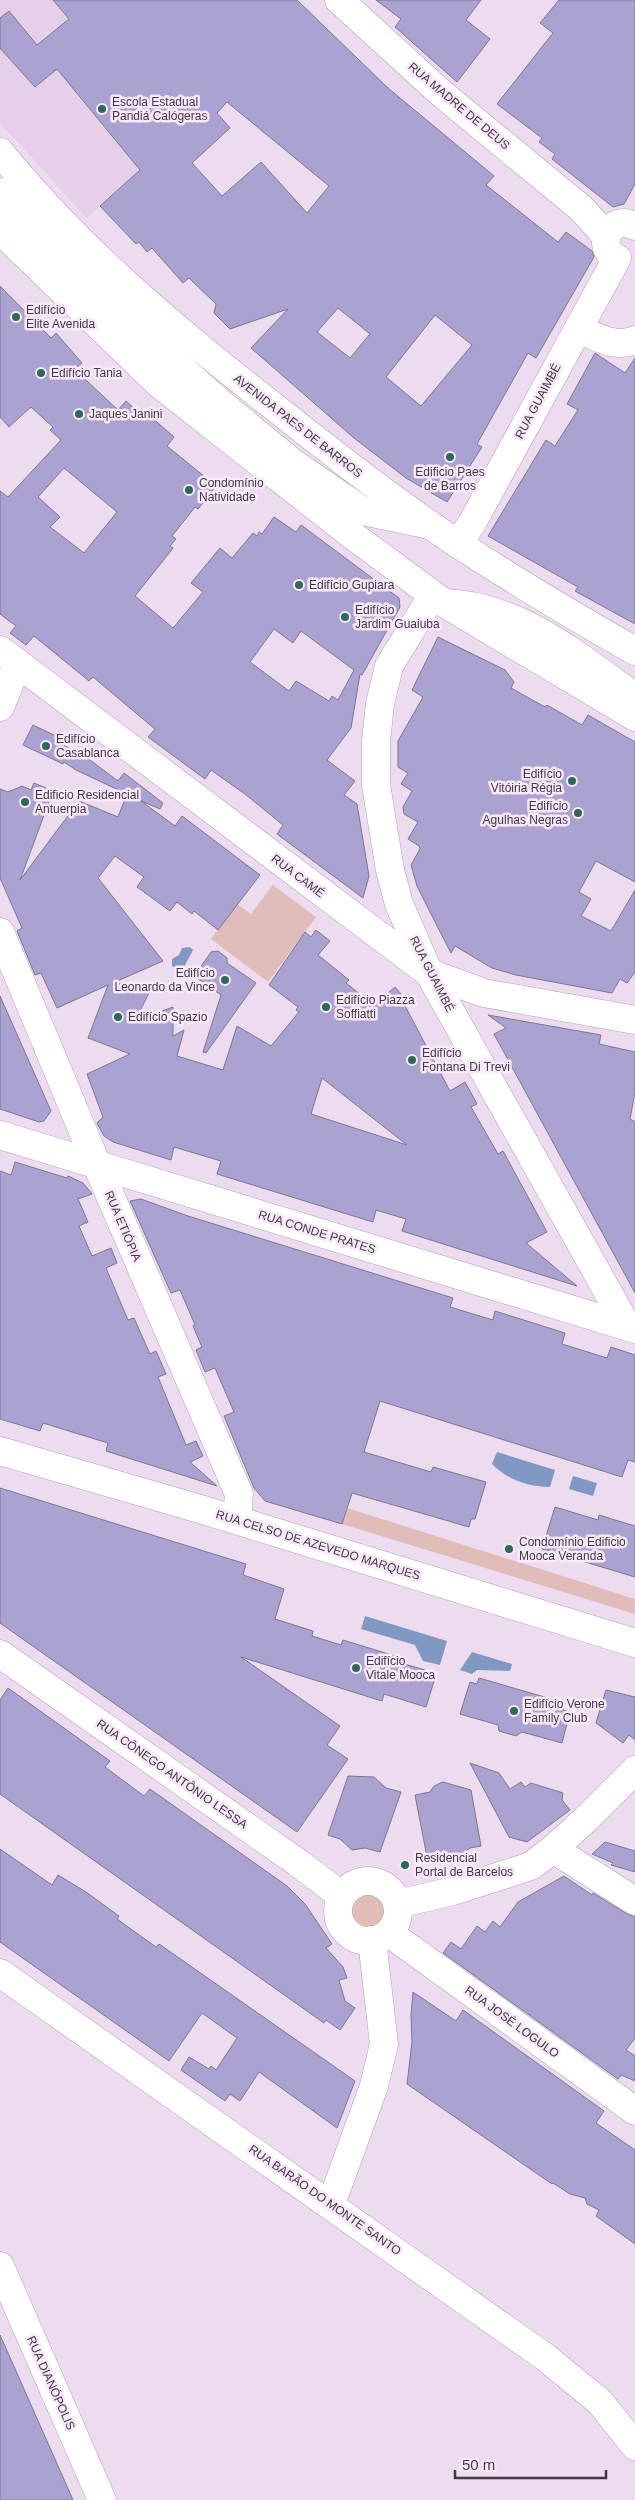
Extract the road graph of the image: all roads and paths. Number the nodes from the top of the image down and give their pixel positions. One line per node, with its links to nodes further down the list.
1 (338, 0): 6 (street, RUA MADRE DE DEUS)
2 (0, 152): 4 (street, AVENIDA PAES DE BARROS)
3 (4, 202): 4 (street); 9 (street)
4 (77, 238): 9 (street, AVENIDA PAES DE BARROS)
5 (3, 239): 11 (street)
6 (625, 245): 7 (street, RUA GUAIMBÉ)
7 (578, 329): 8 (street); 10 (street, RUA GUAIMBÉ)
8 (635, 340)
9 (430, 525): 10 (street, AVENIDA PAES DE BARROS)
10 (458, 544): 12 (street, AVENIDA PAES DE BARROS)
11 (438, 600): 14 (street); 16 (street); 18 (street, RUA GUAIMBÉ)
12 (635, 651)
13 (9, 657): 15 (street); 18 (street, RUA CAMÉ)
14 (635, 697)
15 (0, 707)
16 (635, 717)
17 (0, 932): 21 (street, RUA ETIÓPIA)
18 (429, 973): 19 (street, RUA CAMÉ); 22 (street, RUA GUAIMBÉ)
19 (635, 1020)
20 (0, 1135): 21 (street, RUA CONDE PRATES)
21 (97, 1165): 22 (street, RUA CONDE PRATES); 24 (street, RUA ETIÓPIA)
22 (631, 1327)
23 (0, 1451): 24 (street, RUA CELSO DE AZEVEDO MARQUES)
24 (237, 1520): 25 (street, RUA CELSO DE AZEVEDO MARQUES)
25 (635, 1643)
26 (2, 1659): 29 (street, RUA CÔNEGO ANTÔNIO LESSA)
27 (635, 1770): 28 (street)
28 (553, 1849): 30 (street); 31 (street)
29 (342, 1896): 31 (street); 32 (street)
30 (635, 1901)
31 (397, 1904): 32 (street)
32 (380, 1936): 34 (street, RUA JOSÉ LOGULO); 35 (street)
33 (0, 1972): 35 (street, RUA BARÃO DO MONTE SANTO)
34 (635, 2111)
35 (331, 2204): 37 (street, RUA BARÃO DO MONTE SANTO)
36 (0, 2266): 38 (street, RUA DIANÓPOLIS)
37 (635, 2446)
38 (102, 2500)

